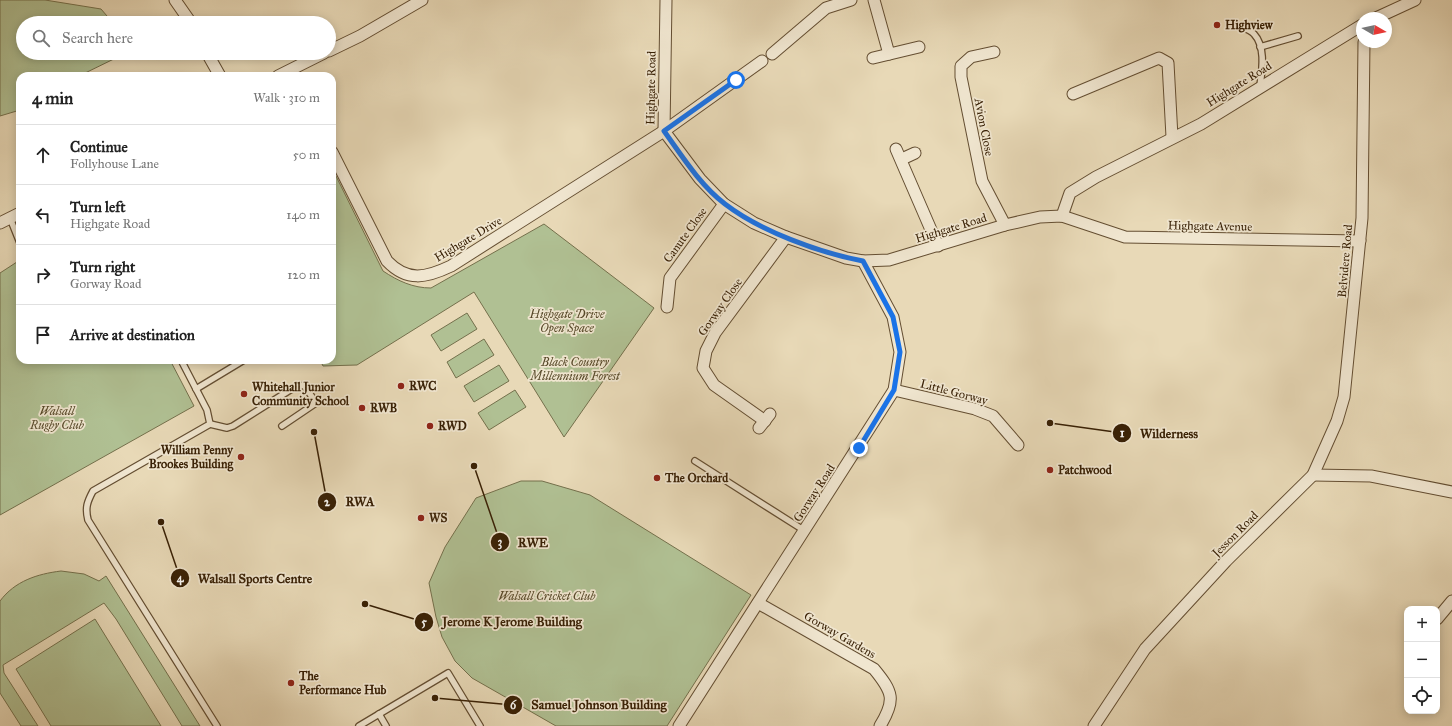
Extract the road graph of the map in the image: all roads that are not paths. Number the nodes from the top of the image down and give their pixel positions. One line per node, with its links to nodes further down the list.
1 (175, 0): 9 (street)
2 (422, 0): 15 (street)
3 (666, 0): 28 (street, Highgate Road)
4 (851, 0): 7 (street)
5 (874, 0): 19 (street)
6 (1416, 0): 8 (street)
7 (823, 4): 18 (street)
8 (1389, 12)
9 (186, 16)
10 (1234, 24): 14 (lane)
11 (1356, 29): 26 (street, Highgate Road)
12 (1298, 36): 14 (lane)
13 (919, 46): 19 (street)
14 (1260, 47): 26 (lane)
15 (336, 48)
16 (1364, 48): 41 (street, Belvidere Road)
17 (994, 52): 38 (street, Avion Close)
18 (772, 54)
19 (889, 54): 20 (street)
20 (873, 58)
21 (211, 60): 24 (street)
22 (313, 60): 25 (street)
23 (762, 61): 28 (street, Highgate Drive)
24 (218, 72)
25 (294, 72)
26 (1260, 86): 29 (street, Highgate Road)
27 (1073, 94): 29 (street)
28 (664, 131): 33 (street, Highgate Drive); 34 (street, Highgate Road)
29 (1172, 137): 36 (street, Highgate Road)
30 (896, 149): 32 (street)
31 (916, 153): 32 (street)
32 (902, 159): 42 (street)
33 (336, 160)
34 (724, 204): 40 (street, Highgate Road); 44 (street, Canute Close)
35 (16, 215): 37 (street)
36 (1062, 216): 38 (street, Highgate Road); 41 (street, Highgate Avenue)
37 (5, 221): 39 (lane)
38 (1005, 225): 42 (street, Highgate Road)
39 (16, 237)
40 (786, 237): 43 (street, Highgate Road); 49 (street, Gorway Close)
41 (1360, 241): 54 (street, Belvidere Road)
42 (938, 246): 43 (street, Highgate Road)
43 (863, 261): 48 (street, Gorway Road)
44 (667, 307)
45 (183, 364): 47 (lane)
46 (237, 364): 47 (lane)
47 (196, 389): 50 (lane)
48 (894, 390): 52 (street, Little Gorway); 56 (street, Gorway Road)
49 (765, 421)
50 (210, 424): 51 (lane); 61 (lane)
51 (282, 426)
52 (1018, 445)
53 (695, 461): 56 (lane)
54 (1313, 475): 55 (street); 67 (street, Jesson Road)
55 (1452, 492)
56 (805, 531): 58 (street, Gorway Road)
57 (1452, 601): 59 (street)
58 (758, 602): 65 (street, Gorway Road); 66 (street, Gorway Gardens)
59 (1440, 615)
60 (379, 714): 62 (lane); 63 (lane); 64 (lane)
61 (217, 726)
62 (359, 726)
63 (386, 726)
64 (480, 726)
65 (679, 726)
66 (880, 726)
67 (1094, 726)

